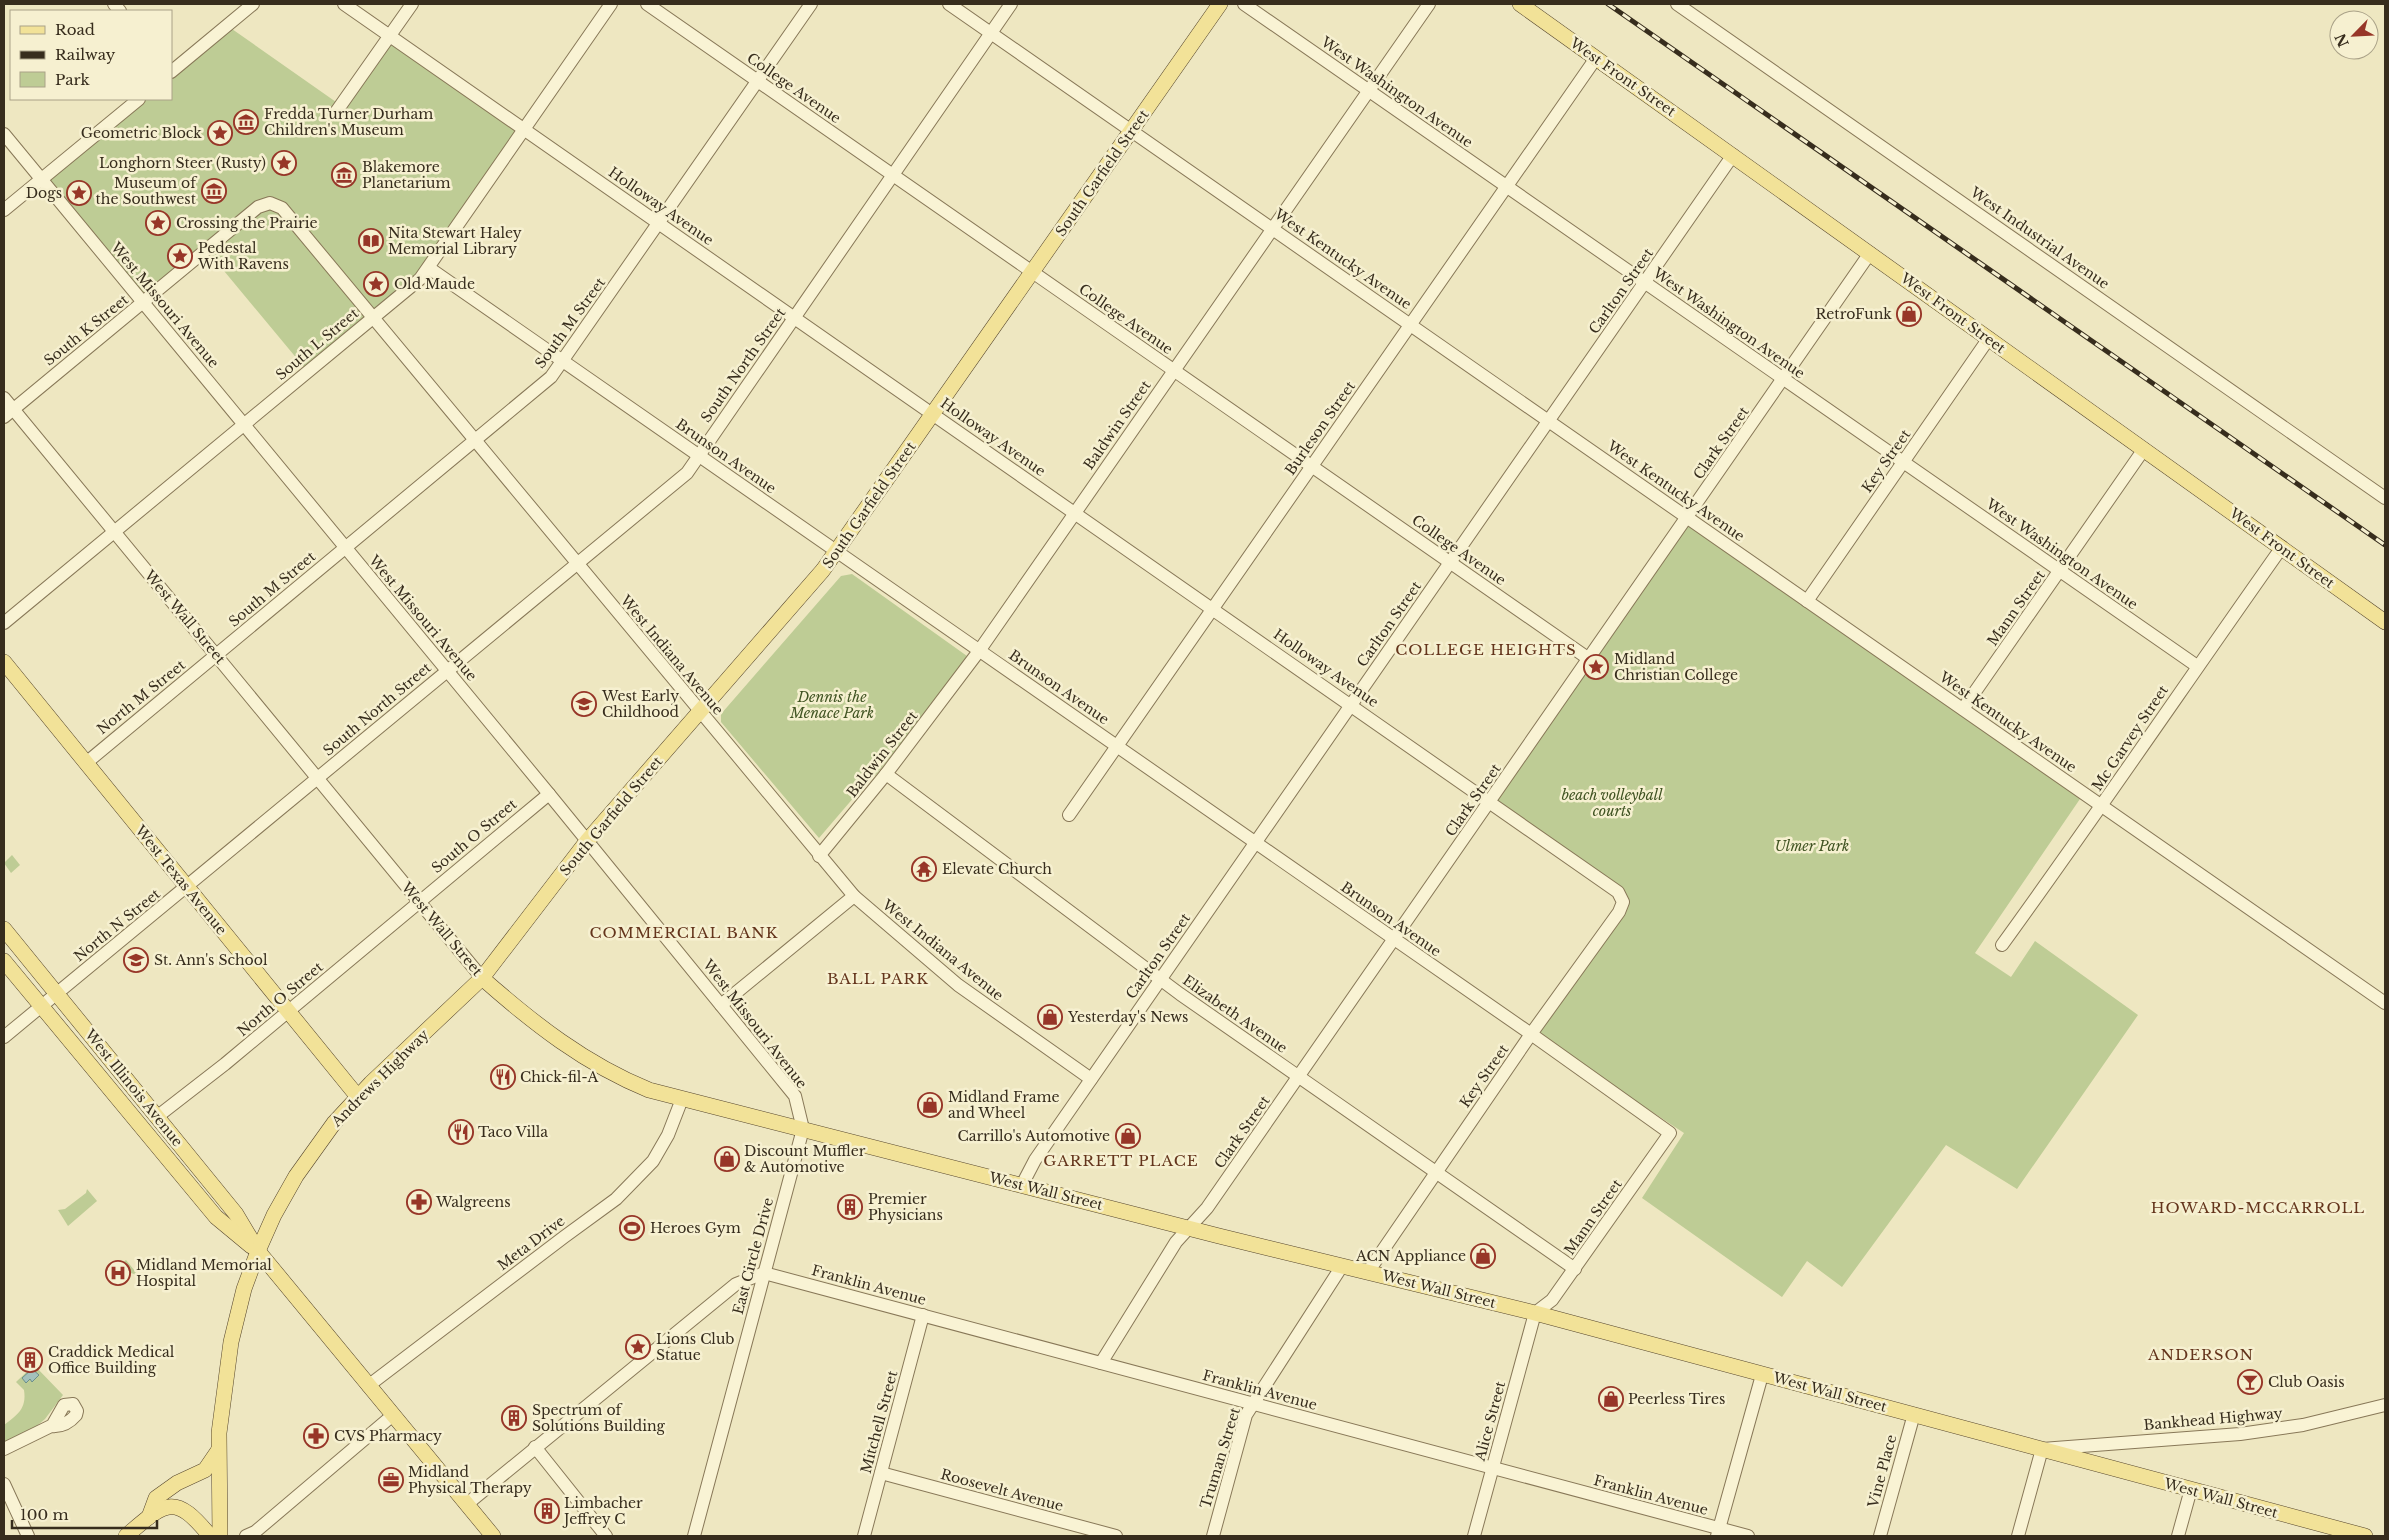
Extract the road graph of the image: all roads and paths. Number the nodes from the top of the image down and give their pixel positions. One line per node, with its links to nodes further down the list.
1 (253, 4): 17 (street)
2 (344, 4): 15 (street, Holloway Avenue)
3 (412, 4): 15 (street)
4 (611, 4): 22 (street, South L Street)
5 (647, 4): 18 (street, College Avenue)
6 (811, 4): 18 (street, South M Street)
7 (949, 4): 14 (street, West Kentucky Avenue)
8 (1011, 4): 14 (street, South North Street)
9 (1220, 4): 23 (main road, South Garfield Street)
10 (1244, 4): 19 (street, West Washington Avenue)
11 (1428, 4): 19 (street, Baldwin Street)
12 (1520, 4): 16 (main road, West Front Street)
13 (1677, 4): 55 (street, West Industrial Avenue)
14 (991, 33): 23 (street, West Kentucky Avenue); 26 (street, South North Street)
15 (390, 36): 21 (street); 22 (street, Holloway Avenue)
16 (1596, 58): 25 (main road, West Front Street); 28 (street, Burleson Street)
17 (172, 71)
18 (757, 80): 26 (street, College Avenue); 31 (street, South M Street)
19 (1368, 90): 28 (street, West Washington Avenue); 32 (street, Baldwin Street)
20 (138, 100): 27 (street)
21 (336, 112)
22 (524, 129): 31 (street, Holloway Avenue); 34 (street, South L Street)
23 (1132, 131): 32 (street, West Kentucky Avenue); 35 (main road, South Garfield Street)
24 (4, 134): 27 (street, West Missouri Avenue)
25 (1733, 155): 33 (main road, West Front Street); 36 (street, Carlton Street)
26 (893, 175): 35 (street, College Avenue); 38 (street, South North Street)
27 (41, 179): 30 (street); 37 (street, West Missouri Avenue)
28 (1506, 186): 36 (street, West Washington Avenue); 40 (street, Burleson Street)
29 (274, 204): 37 (street, South K Street); 39 (street, West Indiana Avenue)
30 (4, 210)
31 (659, 223): 38 (street, Holloway Avenue); 42 (street, South M Street)
32 (1272, 229): 40 (street, West Kentucky Avenue); 43 (street, Baldwin Street)
33 (1870, 254): 41 (main road, West Front Street); 44 (street, Clark Street)
34 (429, 268): 39 (street, South L Street); 42 (street, Brunson Avenue)
35 (1033, 272): 43 (street, College Avenue); 47 (main road, South Garfield Street)
36 (1645, 283): 44 (street, West Washington Avenue); 48 (street, Carlton Street)
37 (143, 302): 46 (street, South K Street); 49 (street, West Missouri Avenue)
38 (794, 316): 47 (street, Holloway Avenue); 52 (street, South North Street)
39 (373, 317): 49 (street, South L Street); 50 (street, West Indiana Avenue)
40 (1410, 324): 48 (street, West Kentucky Avenue); 54 (street, Burleson Street)
41 (1989, 338): 51 (main road, West Front Street); 53 (street, Key Street)
42 (563, 361): 50 (street, South M Street); 52 (street, Brunson Avenue)
43 (1173, 370): 54 (street, College Avenue); 56 (street, Baldwin Street)
44 (1784, 379): 53 (street, West Washington Avenue); 57 (street, Clark Street)
45 (4, 398): 46 (street, West Wall Street)
46 (8, 413): 58 (street, West Wall Street)
47 (934, 414): 56 (street, Holloway Avenue); 61 (main road, South Garfield Street)
48 (1549, 421): 57 (street, West Kentucky Avenue); 62 (street, Carlton Street)
49 (244, 425): 58 (street, South L Street); 59 (street, West Missouri Avenue)
50 (475, 440): 59 (street, South M Street); 63 (street, West Indiana Avenue)
51 (2144, 449): 60 (main road, West Front Street); 64 (street, Mann Street)
52 (698, 456): 61 (street, Brunson Avenue); 63 (street, South North Street)
53 (1903, 462): 64 (street, West Washington Avenue); 65 (street, Key Street)
54 (1312, 466): 62 (street, College Avenue); 66 (street, Burleson Street)
55 (2385, 498)
56 (1075, 512): 66 (street, Holloway Avenue); 69 (street, Baldwin Street)
57 (1688, 517): 65 (street, West Kentucky Avenue); 71 (street, Clark Street)
58 (114, 532): 68 (street, South L Street); 70 (street, West Wall Street)
59 (346, 547): 70 (street, South M Street); 74 (street, West Missouri Avenue)
60 (2282, 547): 67 (main road, West Front Street); 73 (street, Mc Garvey Street)
61 (836, 551): 69 (street, Brunson Avenue); 77 (main road, South Garfield Street)
62 (1450, 562): 71 (street, College Avenue); 75 (street, Carlton Street)
63 (577, 563): 74 (street, South North Street); 77 (street, West Indiana Avenue)
64 (2060, 571): 73 (street, West Washington Avenue); 76 (street, Mann Street)
65 (1807, 601): 76 (street, West Kentucky Avenue)
66 (1213, 608): 75 (street, Holloway Avenue); 78 (street, Burleson Street)
67 (2385, 622)
68 (4, 623)
69 (979, 650): 78 (street, Brunson Avenue); 80 (street, Baldwin Street)
70 (216, 655): 79 (street, North M Street); 81 (street, West Wall Street)
71 (1589, 659): 83 (street, Clark Street)
72 (4, 662): 79 (main road, West Texas Avenue)
73 (2197, 666): 84 (street, Mc Garvey Street)
74 (447, 670): 81 (street, South North Street); 82 (street, West Missouri Avenue)
75 (1352, 705): 83 (street, Holloway Avenue); 87 (street, Carlton Street)
76 (1963, 709): 84 (street, West Kentucky Avenue)
77 (700, 712): 86 (main road, South Garfield Street); 88 (street, West Indiana Avenue)
78 (1117, 746): 85 (street, Burleson Street); 87 (street, Brunson Avenue)
79 (86, 763): 89 (main road, West Texas Avenue)
80 (886, 774): 88 (street, Baldwin Street); 98 (street, Elizabeth Avenue)
81 (318, 778): 89 (street, North N Street); 92 (street, West Wall Street)
82 (549, 794): 86 (street, West Missouri Avenue); 92 (street, South O Street)
83 (1490, 801): 91 (street, Holloway Avenue); 94 (street, Clark Street)
84 (2102, 806): 95 (street, Mc Garvey Street); 100 (street, West Kentucky Avenue)
85 (1070, 815)
86 (587, 841): 97 (main road, South Garfield Street); 101 (street, West Missouri Avenue)
87 (1256, 843): 94 (street, Brunson Avenue); 98 (street, Carlton Street)
88 (819, 856): 90 (street, West Indiana Avenue)
89 (186, 886): 99 (street, North N Street); 103 (main road, West Texas Avenue)
90 (854, 896): 101 (street); 107 (street, West Indiana Avenue)
91 (1622, 898): 104 (street, Key Street)
92 (418, 901): 97 (street, West Wall Street); 103 (street, North O Street)
93 (4, 929): 99 (main road, West Illinois Avenue)
94 (1394, 939): 104 (street, Brunson Avenue); 106 (street, Clark Street)
95 (2002, 946)
96 (4, 961): 102 (main road, West Illinois Avenue)
97 (482, 978): 108 (main road, Andrews Highway); 109 (main road, West Wall Street)
98 (1160, 979): 106 (street, Elizabeth Avenue); 107 (street, Carlton Street)
99 (56, 994): 102 (street, North N Street); 110 (main road, West Illinois Avenue)
100 (2385, 1003)
101 (721, 1005): 111 (street, West Missouri Avenue)
102 (42, 1006): 105 (street, North N Street); 116 (main road, West Illinois Avenue)
103 (288, 1011): 108 (main road, West Texas Avenue); 110 (street, North O Street)
104 (1532, 1034): 112 (street, Brunson Avenue); 113 (street, Key Street)
105 (4, 1037)
106 (1298, 1077): 113 (street, Elizabeth Avenue); 115 (street, Clark Street)
107 (1091, 1079): 114 (street, Carlton Street)
108 (358, 1096): 116 (main road, Andrews Highway)
109 (682, 1099): 111 (main road, West Wall Street); 125 (street, Meta Drive)
110 (158, 1116): 116 (main road, West Illinois Avenue)
111 (803, 1129): 114 (main road, West Wall Street); 120 (street, East Circle Drive)
112 (1670, 1133): 118 (street, Mann Street)
113 (1435, 1173): 118 (street, Elizabeth Avenue); 119 (street, Key Street)
114 (1022, 1184): 115 (main road, West Wall Street)
115 (1189, 1228): 117 (main road, West Wall Street); 123 (street, Clark Street)
116 (258, 1251): 125 (main road, West Illinois Avenue); 134 (main road, Andrews Highway)
117 (1342, 1266): 119 (main road, West Wall Street); 126 (street, Truman Street)
118 (1574, 1269): 121 (street, Mann Street)
119 (1368, 1272): 121 (main road, West Wall Street)
120 (764, 1273): 122 (street, Franklin Avenue); 131 (street); 150 (street, East Circle Drive)
121 (1535, 1313): 124 (main road, West Wall Street); 135 (street, Alice Street)
122 (923, 1315): 123 (street, Franklin Avenue); 136 (street, Mitchell Street)
123 (1102, 1363): 126 (street, Franklin Avenue)
124 (1762, 1375): 128 (main road, West Wall Street); 141 (street)
125 (368, 1386): 129 (main road, West Illinois Avenue)
126 (1253, 1404): 135 (street, Franklin Avenue); 153 (street, Truman Street)
127 (2385, 1404): 133 (street, Bankhead Highway)
128 (1914, 1414): 133 (main road, West Wall Street); 156 (street, Vine Place)
129 (393, 1415): 139 (main road, West Illinois Avenue); 147 (street)
130 (52, 1426): 132 (street)
131 (535, 1446): 139 (street); 149 (street)
132 (4, 1449)
133 (2042, 1449): 138 (main road, West Wall Street); 157 (street)
134 (218, 1451): 140 (main road); 146 (main road, Andrews Highway)
135 (1493, 1468): 141 (street, Franklin Avenue); 154 (street, Alice Street)
136 (881, 1473): 151 (street, Mitchell Street); 152 (street, Roosevelt Avenue)
137 (4, 1484): 143 (street)
138 (2191, 1489): 142 (main road, West Wall Street); 158 (street)
139 (466, 1504): 148 (main road, West Illinois Avenue)
140 (149, 1517): 144 (main road); 145 (main road)
141 (1718, 1532): 155 (street, Franklin Avenue)
142 (2339, 1533): 159 (main road, West Wall Street)
143 (28, 1536)
144 (126, 1536)
145 (210, 1536)
146 (220, 1536)
147 (246, 1536)
148 (493, 1536)
149 (606, 1536)
150 (694, 1536)
151 (864, 1536)
152 (1116, 1536)
153 (1213, 1536)
154 (1474, 1536)
155 (1748, 1536)
156 (1880, 1536)
157 (2018, 1536)
158 (2178, 1536)
159 (2365, 1536)

